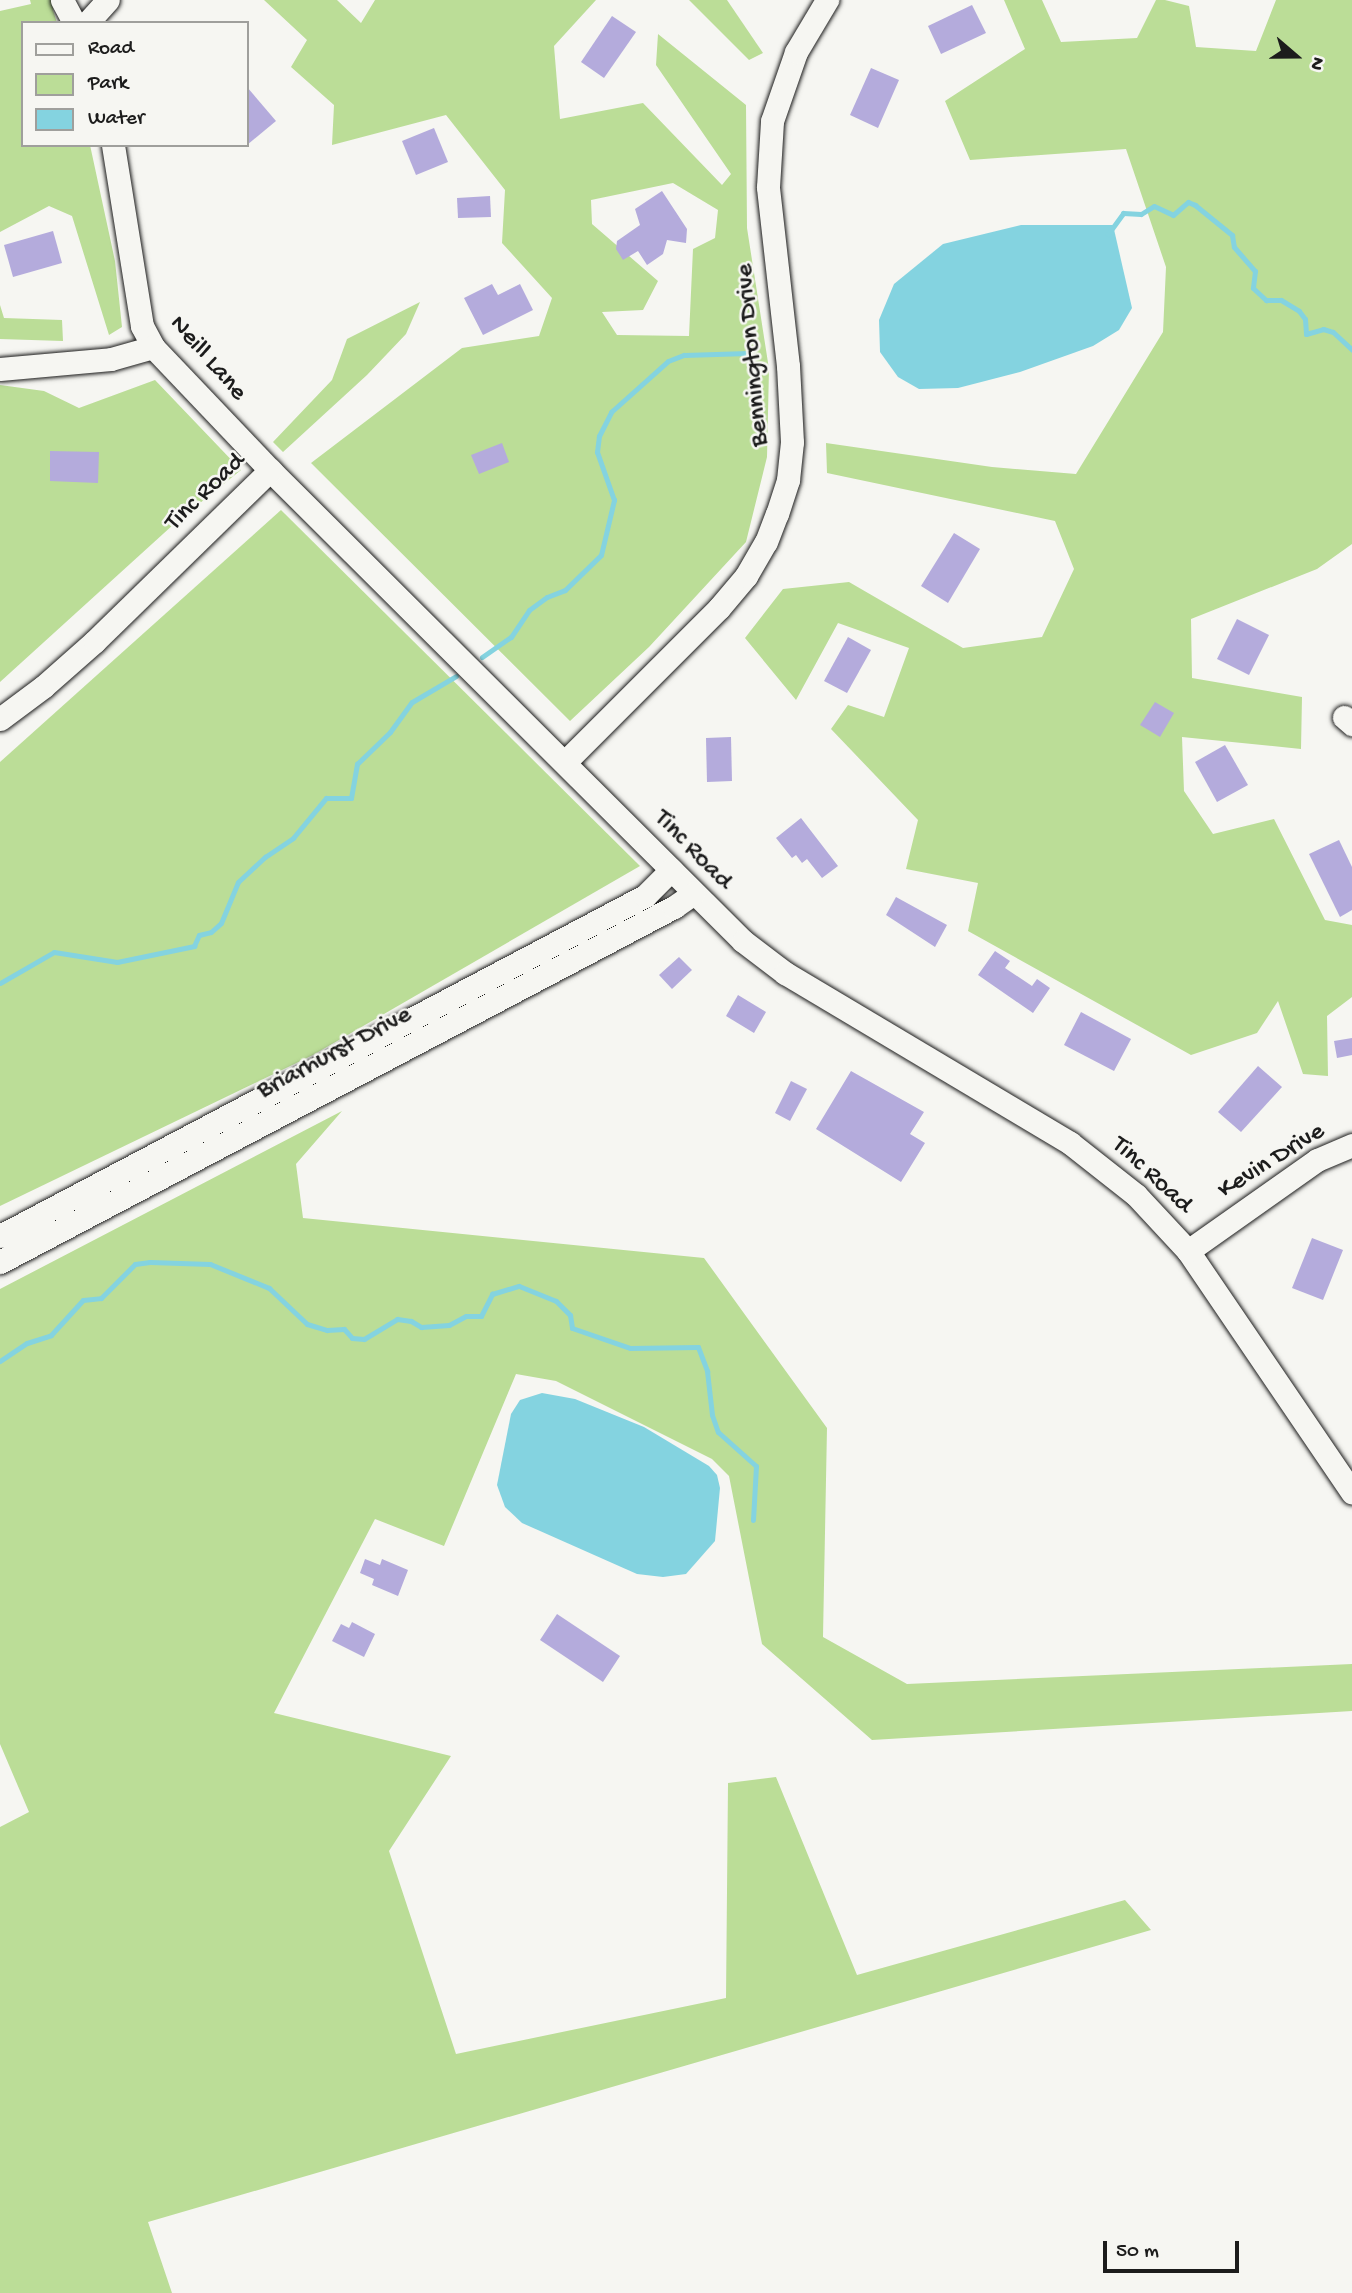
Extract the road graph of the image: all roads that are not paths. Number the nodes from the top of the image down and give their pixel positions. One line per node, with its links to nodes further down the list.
1 (62, 0): 4 (street)
2 (108, 0): 5 (street)
3 (827, 0): 11 (street, Bennington Drive)
4 (73, 21)
5 (89, 21)
6 (113, 147): 7 (street, Neill Lane)
7 (153, 347): 8 (street); 9 (street, Neill Lane)
8 (0, 369)
9 (270, 470): 10 (street, Tinc Road); 11 (street, Tinc Road)
10 (0, 719)
11 (565, 762): 12 (street, Tinc Road)
12 (671, 870): 13 (street, Tinc Road); 15 (street, Briarhurst Drive)
13 (694, 893): 16 (street, Tinc Road); 17 (street, Briarhurst Drive)
14 (1352, 1145): 16 (street, Kevin Drive)
15 (0, 1236)
16 (1188, 1251): 18 (street, Tinc Road)
17 (0, 1262)
18 (1352, 1492)

